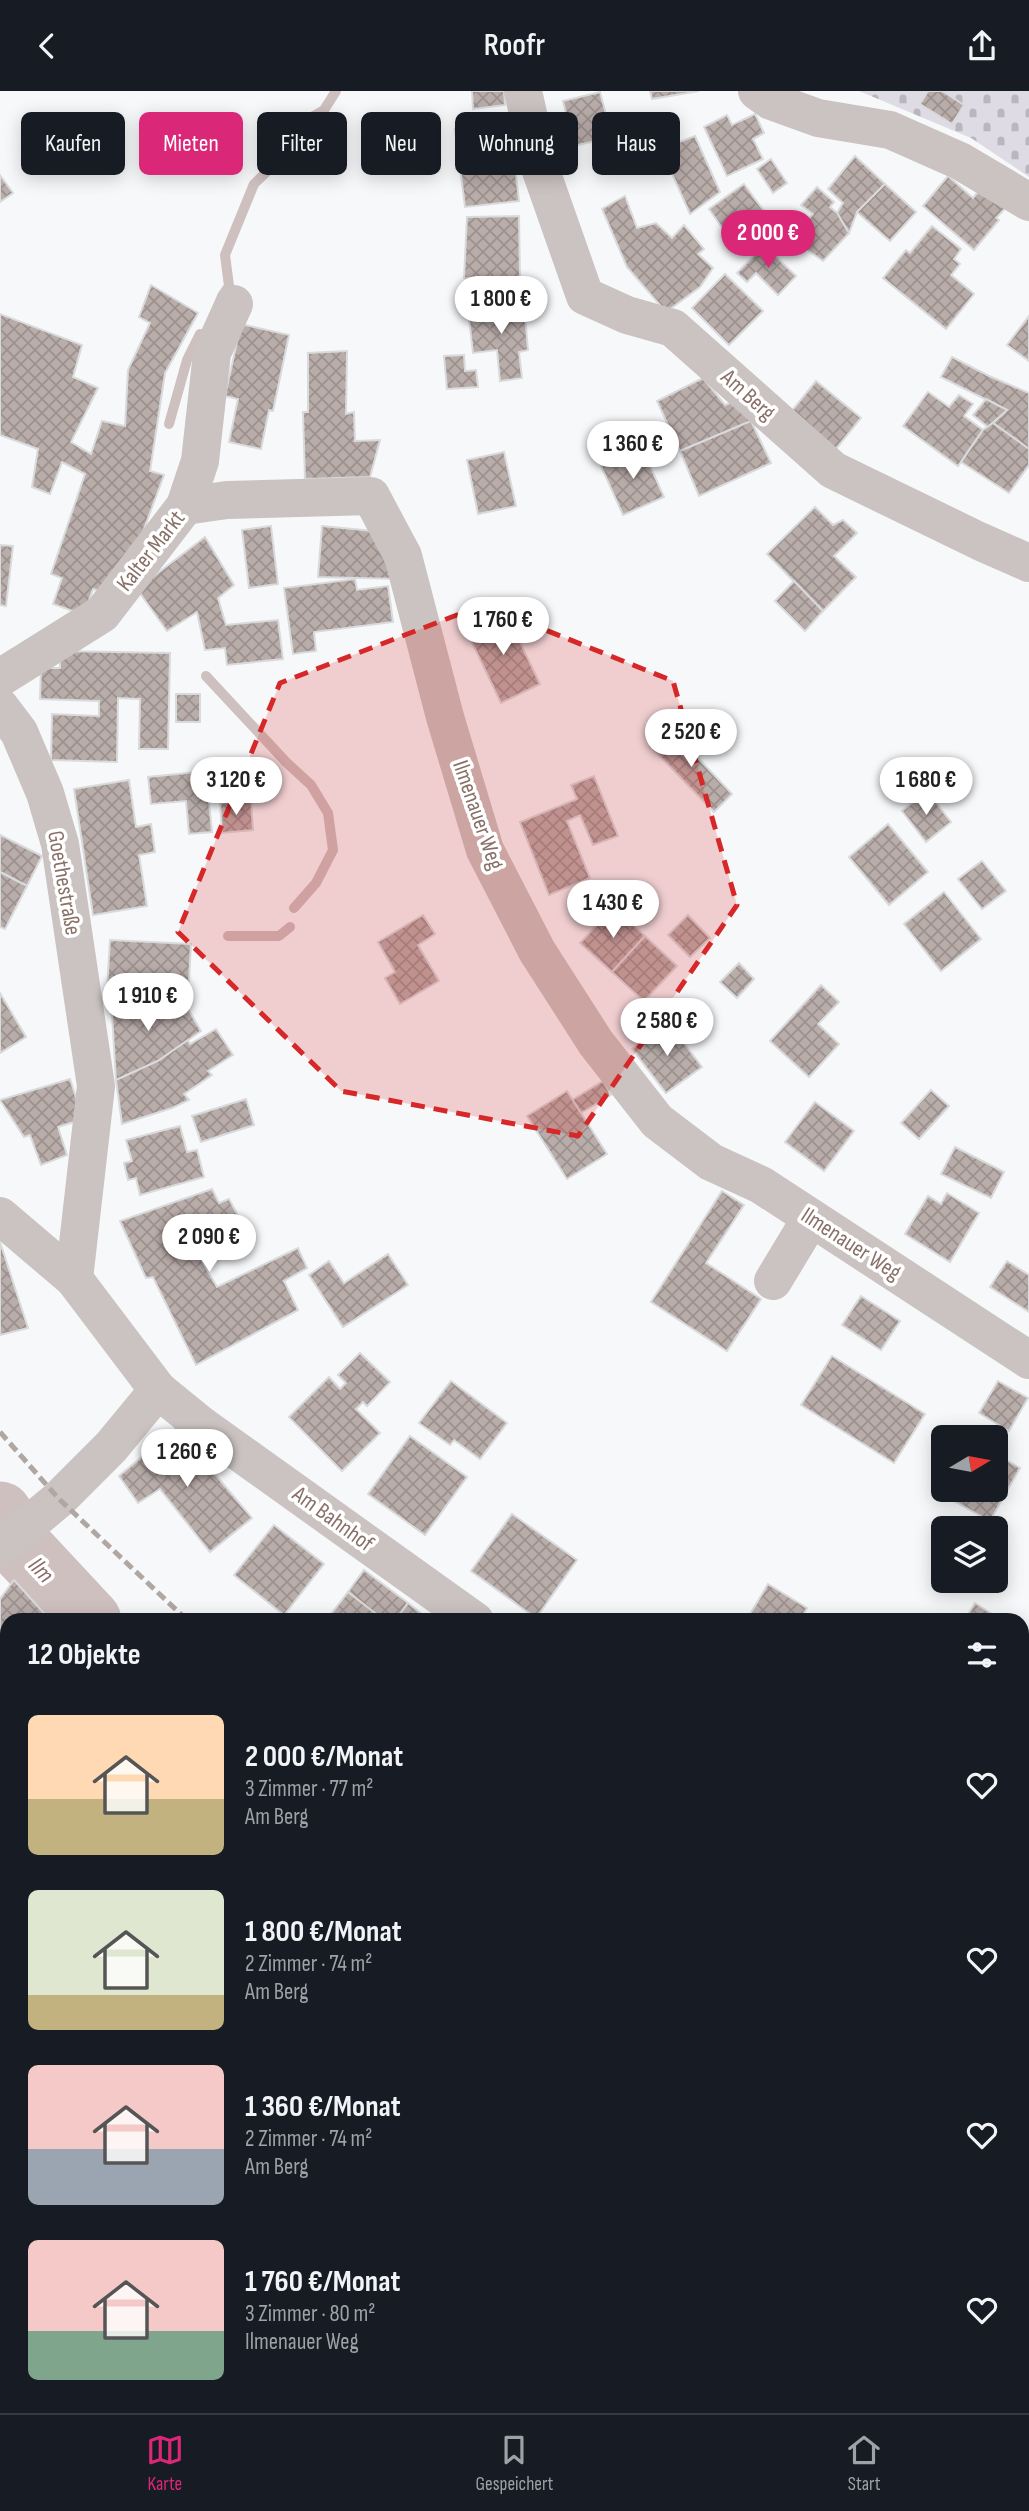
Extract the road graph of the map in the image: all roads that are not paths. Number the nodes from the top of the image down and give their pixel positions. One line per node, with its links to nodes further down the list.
1 (523, 91): 7 (street, Am Berg)
2 (757, 91): 3 (street)
3 (1029, 201)
4 (234, 304): 6 (street)
5 (371, 496): 6 (street, Kalter Markt); 11 (street, Ilmenauer Weg)
6 (185, 506): 8 (street, Kalter Markt)
7 (1029, 563)
8 (0, 678)
9 (0, 707): 12 (street, Goethestraße)
10 (0, 1216): 12 (street, Am Bahnhof)
11 (811, 1218): 13 (street); 14 (street, Ilmenauer Weg)
12 (74, 1279): 15 (street, Am Bahnhof)
13 (773, 1281)
14 (1029, 1360)
15 (158, 1390): 16 (street); 17 (street, Am Bahnhof)
16 (0, 1548)
17 (464, 1613)

